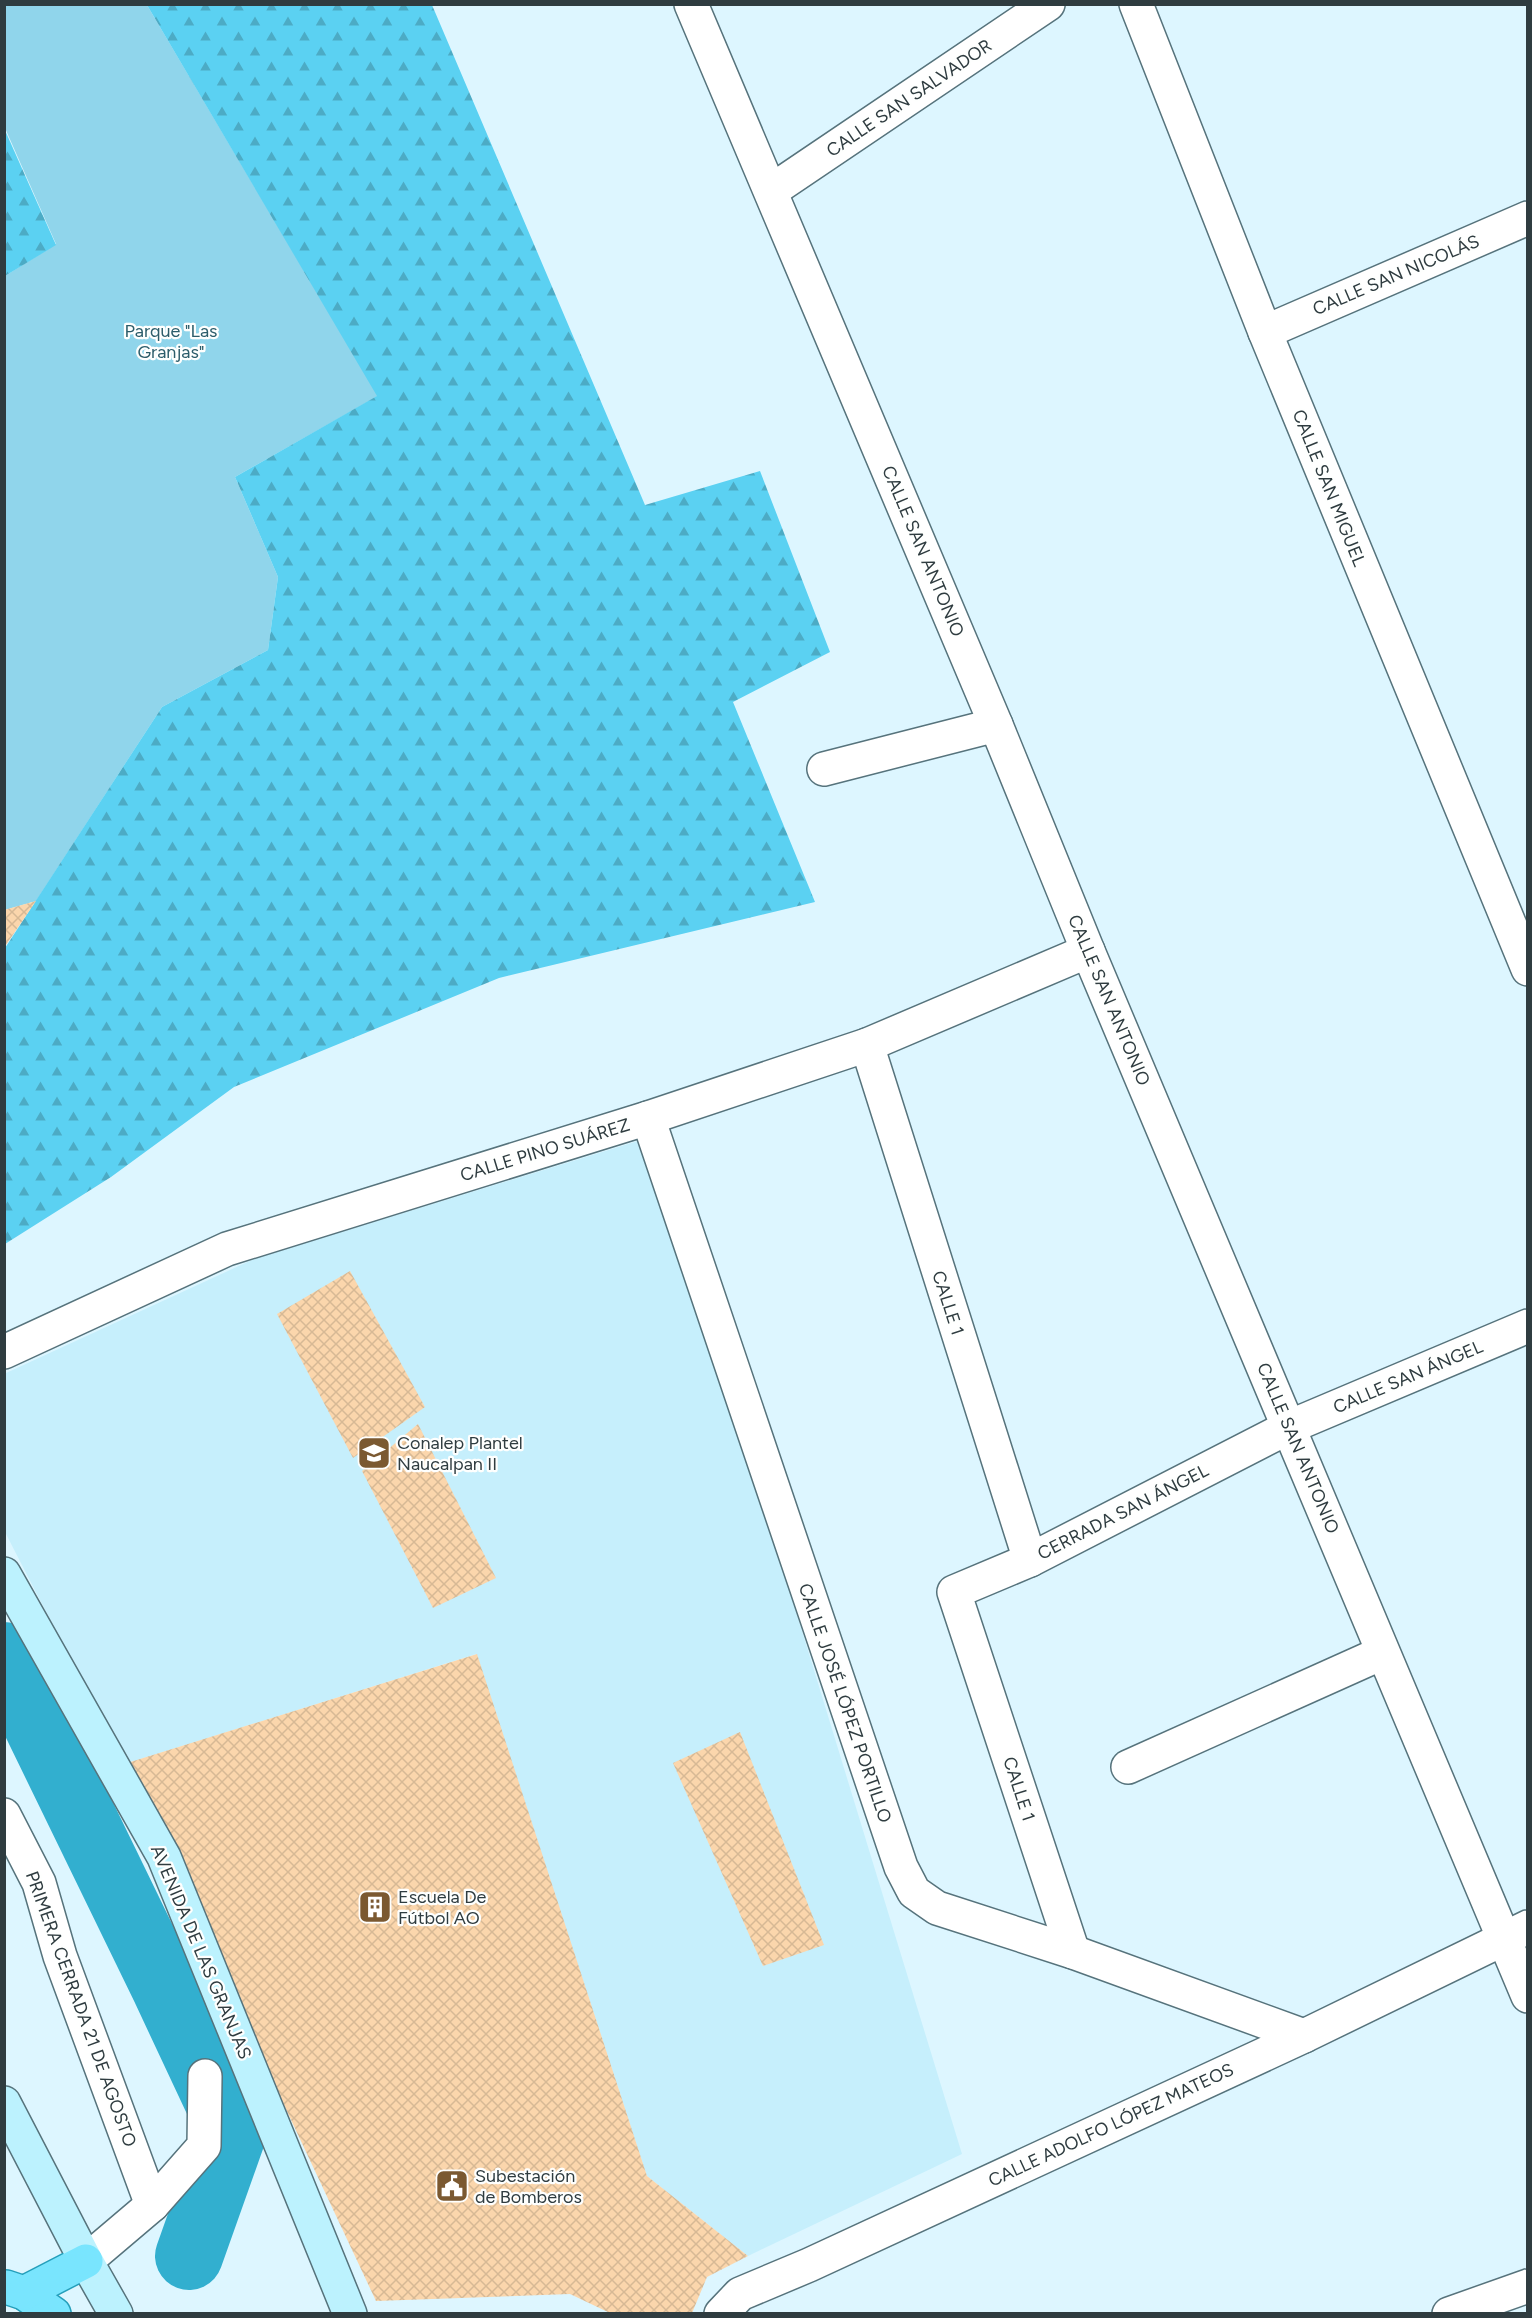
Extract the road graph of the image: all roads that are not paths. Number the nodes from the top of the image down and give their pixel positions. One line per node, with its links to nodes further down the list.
1 (691, 4): 4 (street, CALLE SAN ANTONIO)
2 (1048, 4): 4 (street, CALLE SAN SALVADOR)
3 (1136, 4): 6 (street, CALLE SAN MIGUEL)
4 (771, 191): 7 (street, CALLE SAN ANTONIO)
5 (1527, 218): 6 (street, CALLE SAN NICOLÁS)
6 (1265, 332): 10 (street, CALLE SAN MIGUEL)
7 (996, 724): 8 (street); 9 (street, CALLE SAN ANTONIO)
8 (824, 769)
9 (1088, 951): 11 (street, CALLE PINO SUÁREZ); 15 (street, CALLE SAN ANTONIO)
10 (1527, 969)
11 (867, 1045): 12 (street, CALLE PINO SUÁREZ); 16 (street, CALLE 1)
12 (648, 1118): 14 (street, CALLE PINO SUÁREZ); 23 (street, CALLE JOSÉ LÓPEZ PORTILLO)
13 (1527, 1326): 15 (street, CALLE SAN ÁNGEL)
14 (4, 1352)
15 (1289, 1427): 16 (street, CERRADA SAN ÁNGEL); 19 (street, CALLE SAN ANTONIO)
16 (1030, 1560): 18 (street, CERRADA SAN ÁNGEL)
17 (4, 1574): 34 (street, AVENIDA DE LAS GRANJAS)
18 (954, 1592): 23 (street, CALLE 1)
19 (1382, 1653): 20 (street); 22 (street, CALLE SAN ANTONIO)
20 (1128, 1767)
21 (4, 1815): 28 (street, PRIMERA CERRADA 21 DE AGOSTO)
22 (1515, 1933): 24 (street, CALLE SAN ANTONIO); 25 (street, CALLE ADOLFO LÓPEZ MATEOS)
23 (1073, 1952): 25 (street, CALLE JOSÉ LÓPEZ PORTILLO)
24 (1527, 1996)
25 (1304, 2036): 35 (street, CALLE ADOLFO LÓPEZ MATEOS)
26 (205, 2076): 28 (street)
27 (4, 2103): 29 (street)
28 (152, 2205): 29 (street)
29 (86, 2261): 31 (main road); 33 (street)
30 (1527, 2286): 36 (street)
31 (14, 2289): 32 (main road)
32 (54, 2313)
33 (116, 2313)
34 (350, 2313)
35 (721, 2313)
36 (1449, 2313)

